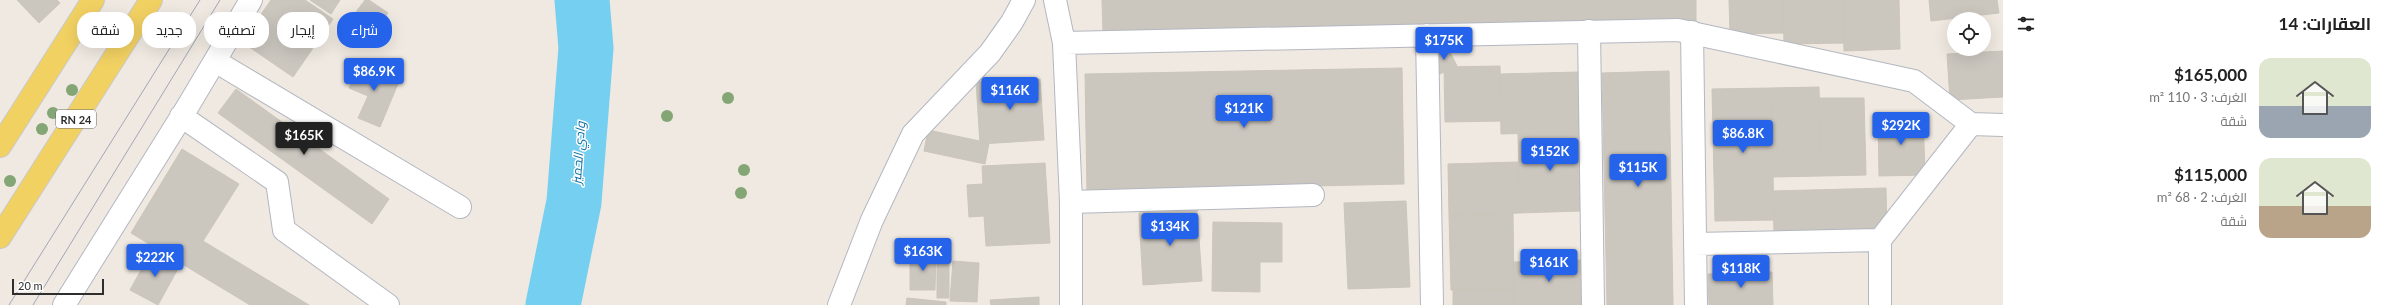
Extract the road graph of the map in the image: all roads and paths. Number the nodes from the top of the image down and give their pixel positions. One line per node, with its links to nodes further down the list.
1 (93, 0): 14 (main road)
2 (151, 0): 18 (main road, RN 24)
3 (251, 0): 10 (street)
4 (1024, 0): 23 (street)
5 (1055, 0): 9 (street)
6 (1589, 31): 7 (street); 8 (street); 26 (street)
7 (1692, 32): 12 (street); 20 (street)
8 (1427, 35): 9 (street); 25 (street)
9 (1064, 42): 16 (street)
10 (215, 61): 11 (street); 17 (street)
11 (181, 116): 21 (street); 22 (street)
12 (1971, 124): 13 (street); 19 (street)
13 (2003, 124)
14 (0, 146)
15 (1313, 195): 16 (street)
16 (1071, 202): 24 (street)
17 (460, 207)
18 (0, 237)
19 (1880, 240): 20 (street); 28 (street)
20 (1695, 244): 27 (street)
21 (64, 305)
22 (388, 305)
23 (839, 305)
24 (1071, 305)
25 (1432, 305)
26 (1594, 305)
27 (1696, 305)
28 (1880, 305)

